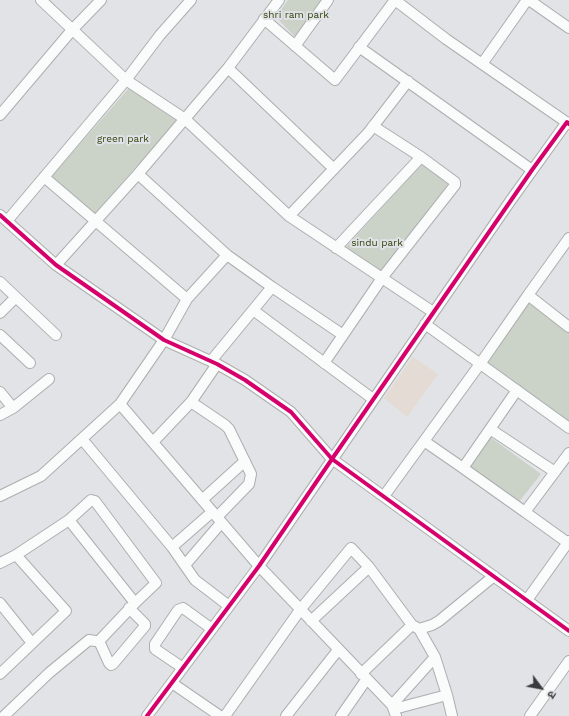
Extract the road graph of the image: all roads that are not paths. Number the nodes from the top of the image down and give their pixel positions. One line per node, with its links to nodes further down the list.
1 (41, 0): 10 (street)
2 (101, 0): 10 (street)
3 (191, 0): 15 (street)
4 (279, 0): 8 (street)
5 (328, 0): 11 (street)
6 (395, 0): 12 (street); 13 (street)
7 (528, 0): 9 (street); 13 (street)
8 (264, 19): 11 (street); 14 (street)
9 (569, 28)
10 (72, 30): 15 (street); 17 (street)
11 (295, 46): 12 (street)
12 (359, 48): 16 (street)
13 (482, 64): 19 (street)
14 (228, 68): 18 (street); 22 (street)
15 (126, 80): 18 (street); 25 (street)
16 (408, 81): 20 (street); 23 (street)
17 (0, 115)
18 (185, 119): 24 (street); 26 (street)
19 (568, 123): 23 (street)
20 (373, 126): 21 (street); 22 (street)
21 (421, 157): 30 (street); 33 (street)
22 (334, 169): 26 (street)
23 (532, 170): 40 (street)
24 (138, 174): 28 (street); 31 (street)
25 (44, 177): 27 (street); 28 (street)
26 (290, 216): 30 (street)
27 (2, 217): 32 (street)
28 (96, 221): 32 (street); 38 (street)
29 (569, 238): 36 (street)
30 (336, 248): 33 (street)
31 (227, 255): 35 (street); 38 (street)
32 (56, 266): 48 (street)
33 (382, 278): 40 (street); 47 (street)
34 (0, 282): 37 (street)
35 (272, 287): 39 (street); 47 (street)
36 (528, 295): 44 (street); 52 (street)
37 (16, 297): 41 (street); 46 (street)
38 (188, 299): 48 (street)
39 (253, 310): 50 (street); 51 (street)
40 (433, 312): 43 (street)
41 (0, 313)
42 (569, 313): 44 (street)
43 (425, 324): 52 (street); 56 (street)
44 (566, 325)
45 (0, 335): 49 (street)
46 (56, 335)
47 (343, 335): 51 (street)
48 (164, 340): 50 (street); 58 (street)
49 (30, 363)
50 (214, 363): 57 (street); 67 (street)
51 (324, 363): 56 (street)
52 (480, 364): 54 (street); 64 (street)
53 (49, 379): 59 (street)
54 (517, 390): 61 (street); 62 (street)
55 (0, 392): 59 (street)
56 (373, 399): 67 (street)
57 (191, 402): 65 (street); 68 (street)
58 (120, 404): 63 (street); 65 (street)
59 (13, 408): 60 (street)
60 (0, 415)
61 (569, 428)
62 (490, 429): 69 (street); 70 (street)
63 (82, 439): 71 (street); 78 (street)
64 (424, 441): 69 (street); 72 (street)
65 (153, 442): 73 (street)
66 (569, 453): 70 (street)
67 (332, 459): 72 (street); 82 (street)
68 (245, 461): 73 (street); 75 (street)
69 (463, 468): 74 (street)
70 (555, 472): 74 (street)
71 (0, 496)
72 (384, 496): 84 (street)
73 (202, 500): 75 (street)
74 (525, 512): 77 (street)
75 (217, 517): 78 (street); 81 (street); 82 (street)
76 (69, 520): 79 (street); 87 (street); 87 (street)
77 (568, 542): 85 (street)
78 (172, 547): 81 (street)
79 (16, 555): 80 (street); 95 (street)
80 (0, 563)
81 (185, 565): 88 (street)
82 (259, 566): 88 (street); 89 (street)
83 (369, 567): 89 (street); 90 (street); 91 (street)
84 (494, 576): 85 (street); 91 (street)
85 (527, 600): 92 (street)
86 (0, 604): 95 (street)
87 (132, 606): 94 (street); 94 (street)
88 (228, 606): 93 (street)
89 (300, 610): 90 (street); 109 (street)
90 (310, 621): 96 (street)
91 (416, 627): 97 (street); 101 (street)
92 (566, 628)
93 (212, 629): 99 (street); 99 (street)
94 (99, 641): 106 (street)
95 (32, 644): 100 (street)
96 (338, 650): 101 (street); 110 (street)
97 (435, 657): 103 (street); 104 (street)
98 (569, 661): 113 (street)
99 (183, 668): 102 (street)
100 (0, 674)
101 (364, 677): 104 (street); 111 (street)
102 (172, 683): 107 (street); 108 (street)
103 (447, 695): 104 (street); 112 (street)
104 (394, 710)
105 (0, 712): 106 (street)
106 (4, 716)
107 (147, 716)
108 (220, 716)
109 (225, 716)
110 (286, 716)
111 (341, 716)
112 (452, 716)
113 (530, 716)

